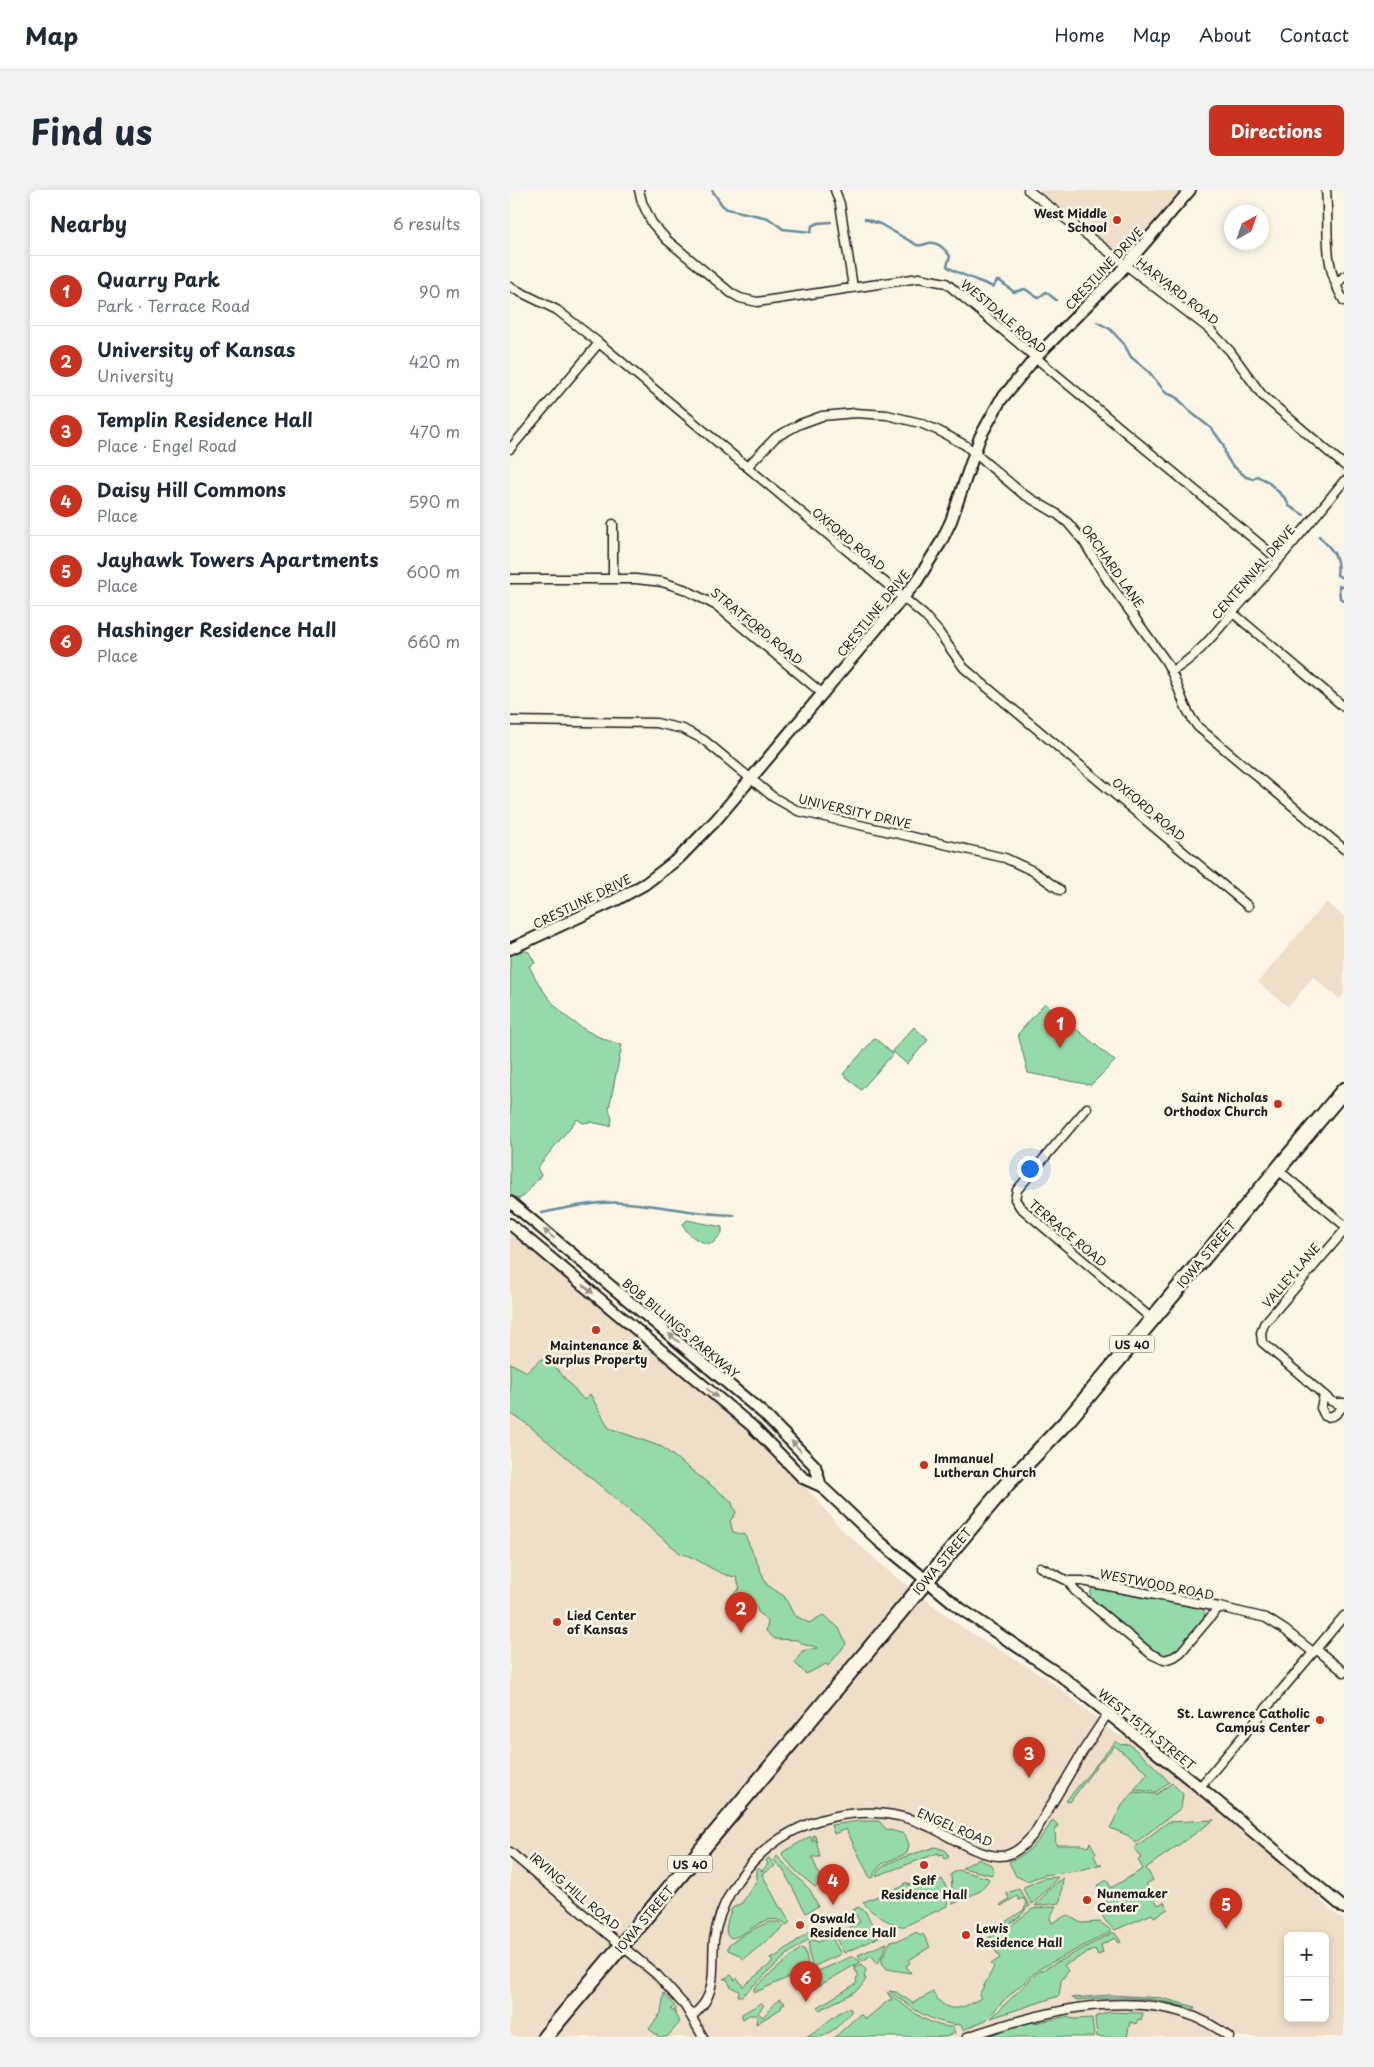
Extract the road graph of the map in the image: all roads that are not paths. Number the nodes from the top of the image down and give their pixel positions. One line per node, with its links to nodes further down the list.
1 (639, 190): 10 (street, WESTDALE ROAD)
2 (835, 190): 10 (street)
3 (1028, 190): 6 (street, HARVARD ROAD)
4 (1190, 190): 6 (street, CRESTLINE DRIVE)
5 (1326, 190): 8 (street)
6 (1126, 265): 13 (street, CRESTLINE DRIVE); 16 (street, HARVARD ROAD)
7 (1344, 276): 8 (street)
8 (1336, 286): 11 (street)
9 (510, 287): 12 (street, OXFORD ROAD)
10 (853, 288): 13 (street, WESTDALE ROAD)
11 (1344, 301)
12 (599, 343): 14 (street); 17 (street, OXFORD ROAD)
13 (1036, 358): 15 (street, CRESTLINE DRIVE); 20 (street, WESTDALE ROAD)
14 (510, 449)
15 (974, 452): 17 (street, ORCHARD LANE); 23 (street, CRESTLINE DRIVE); 25 (street, ORCHARD LANE)
16 (1344, 465)
17 (747, 467): 23 (street, OXFORD ROAD)
18 (1344, 482): 20 (street, CENTENNIAL DRIVE)
19 (613, 524): 22 (street)
20 (1279, 560): 24 (street, CENTENNIAL DRIVE)
21 (510, 579): 22 (street, STRATFORD ROAD)
22 (612, 579): 26 (street, STRATFORD ROAD)
23 (904, 599): 26 (street, CRESTLINE DRIVE); 32 (street, OXFORD ROAD)
24 (1233, 613): 25 (street, CENTENNIAL DRIVE); 27 (street)
25 (1172, 671): 30 (street, ORCHARD LANE)
26 (823, 694): 29 (street, CRESTLINE DRIVE)
27 (1344, 707)
28 (510, 721): 29 (street, UNIVERSITY DRIVE)
29 (751, 779): 31 (street, UNIVERSITY DRIVE); 33 (street, CRESTLINE DRIVE)
30 (1344, 849)
31 (1060, 890)
32 (1248, 906)
33 (510, 949)
34 (1344, 1090): 36 (highway, IOWA STREET / US 40)
35 (1087, 1108): 41 (street, TERRACE ROAD)
36 (1277, 1169): 39 (street); 41 (highway, IOWA STREET / US 40)
37 (510, 1202): 44 (street, BOB BILLINGS PARKWAY, one-way to 37)
38 (510, 1224): 44 (street, BOB BILLINGS PARKWAY, one-way to 44)
39 (1344, 1225)
40 (1344, 1231): 42 (street, VALLEY LANE)
41 (1152, 1319): 46 (highway, IOWA STREET / US 40)
42 (1324, 1395): 43 (street); 43 (street)
43 (1344, 1404)
44 (821, 1486): 46 (street, BOB BILLINGS PARKWAY)
45 (1040, 1568): 47 (street, WESTWOOD ROAD)
46 (926, 1580): 54 (street, WEST 15TH STREET); 59 (highway, IOWA STREET / US 40)
47 (1068, 1581): 48 (street, WESTWOOD ROAD); 49 (street, WESTWOOD ROAD)
48 (1091, 1582): 49 (street, WESTWOOD ROAD); 50 (street, WESTWOOD ROAD)
49 (1088, 1600): 50 (street, WESTWOOD ROAD)
50 (1219, 1607): 52 (street, WESTWOOD ROAD)
51 (1344, 1616): 52 (street)
52 (1314, 1650): 53 (street, WESTWOOD ROAD); 55 (street)
53 (1344, 1672)
54 (1108, 1713): 55 (street, WEST 15TH STREET); 58 (street, ENGEL ROAD)
55 (1199, 1788): 57 (street, WEST 15TH STREET)
56 (510, 1852): 58 (street, IRVING HILL ROAD, bridge)
57 (1344, 1908)
58 (692, 2017): 60 (street, IRVING HILL ROAD)
59 (545, 2037)
60 (703, 2037)
61 (967, 2037): 62 (street)
62 (1229, 2037)

